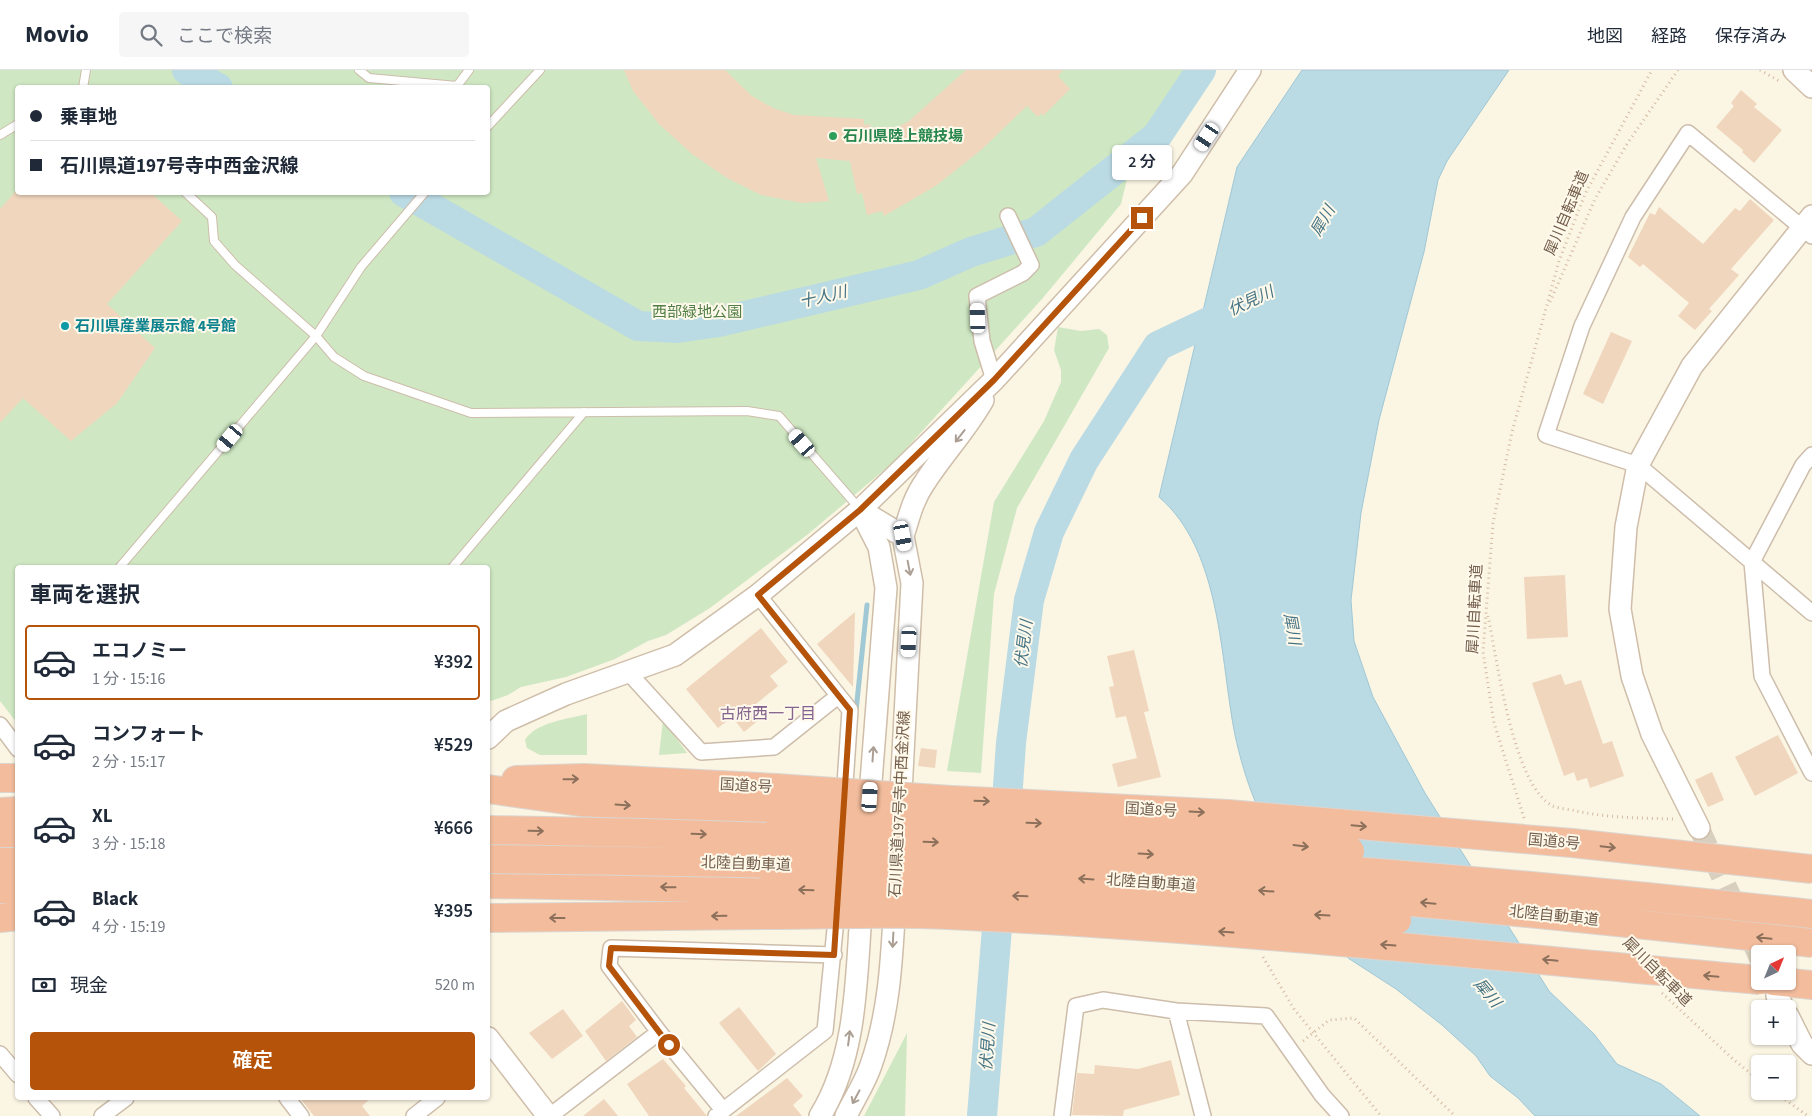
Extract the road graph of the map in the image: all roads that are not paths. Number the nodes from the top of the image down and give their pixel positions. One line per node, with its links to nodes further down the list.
1 (86, 70): 7 (lane)
2 (359, 70): 8 (lane)
3 (469, 70): 9 (lane)
4 (540, 70): 11 (lane)
5 (1250, 70): 19 (main road)
6 (1794, 70): 10 (main road)
7 (83, 85)
8 (446, 85)
9 (458, 85)
10 (1812, 87)
11 (490, 124)
12 (15, 126): 13 (lane)
13 (0, 135)
14 (188, 195): 18 (lane)
15 (422, 195): 18 (lane)
16 (1008, 216): 19 (street)
17 (1809, 226): 22 (main road); 22 (street)
18 (316, 336): 20 (lane); 26 (lane)
19 (994, 380): 23 (main road); 24 (main road, one-way to 24)
20 (584, 412): 23 (lane); 27 (lane)
21 (1812, 455): 25 (street)
22 (1638, 466): 25 (street); 47 (main road)
23 (860, 510): 24 (main road); 28 (main road); 86 (main road, 石川県道197号寺中西金沢線, one-way to 23)
24 (903, 536): 87 (main road, 石川県道197号寺中西金沢線, one-way to 87)
25 (1752, 562): 29 (street); 35 (street)
26 (122, 565)
27 (455, 565)
28 (758, 595): 30 (main road); 31 (street)
29 (1812, 613)
30 (628, 672): 31 (street); 33 (main road)
31 (838, 696): 68 (street)
32 (0, 725): 34 (street)
33 (490, 736)
34 (15, 745)
35 (1812, 773)
36 (0, 778): 37 (highway)
37 (15, 778)
38 (490, 780): 40 (highway, 国道8号, one-way to 40)
39 (490, 789): 41 (highway)
40 (776, 800): 41 (highway, one-way to 40); 54 (highway, 国道8号, one-way to 54, bridge); 61 (highway, one-way to 61, bridge)
41 (580, 802): 42 (highway)
42 (490, 803)
43 (0, 808): 44 (highway)
44 (15, 809)
45 (15, 810): 46 (highway)
46 (0, 812)
47 (1699, 828)
48 (490, 830): 61 (highway, 北陸自動車道, one-way to 61, bridge)
49 (15, 832): 50 (highway)
50 (0, 833)
51 (490, 859): 66 (highway, 北陸自動車道, one-way to 51, bridge)
52 (0, 862): 53 (highway)
53 (15, 862)
54 (1812, 869)
55 (494, 886): 58 (highway, one-way to 55)
56 (0, 889): 57 (highway)
57 (15, 889)
58 (769, 902): 65 (highway, one-way to 65); 66 (highway, one-way to 58, bridge); 70 (highway, one-way to 58, bridge)
59 (0, 903): 60 (highway)
60 (15, 904)
61 (1721, 904): 62 (highway, 北陸自動車道, bridge)
62 (1812, 914)
63 (15, 916): 64 (highway)
64 (0, 918)
65 (490, 918)
66 (1721, 933): 67 (highway, 北陸自動車道, one-way to 66, bridge)
67 (1812, 943)
68 (834, 955): 72 (street); 81 (street)
69 (1812, 985): 70 (highway)
70 (1774, 991)
71 (1176, 1011): 88 (street); 89 (street); 90 (street)
72 (658, 1032): 81 (street); 85 (street)
73 (1796, 1032): 76 (main road)
74 (491, 1049): 85 (main road)
75 (0, 1054): 77 (street)
76 (1812, 1054)
77 (15, 1072)
78 (38, 1100): 82 (street)
79 (123, 1100): 83 (street)
80 (434, 1100): 84 (street)
81 (720, 1113)
82 (52, 1116)
83 (102, 1116)
84 (414, 1116)
85 (549, 1116)
86 (820, 1116)
87 (846, 1116)
88 (1062, 1116)
89 (1203, 1116)
90 (1340, 1116)

